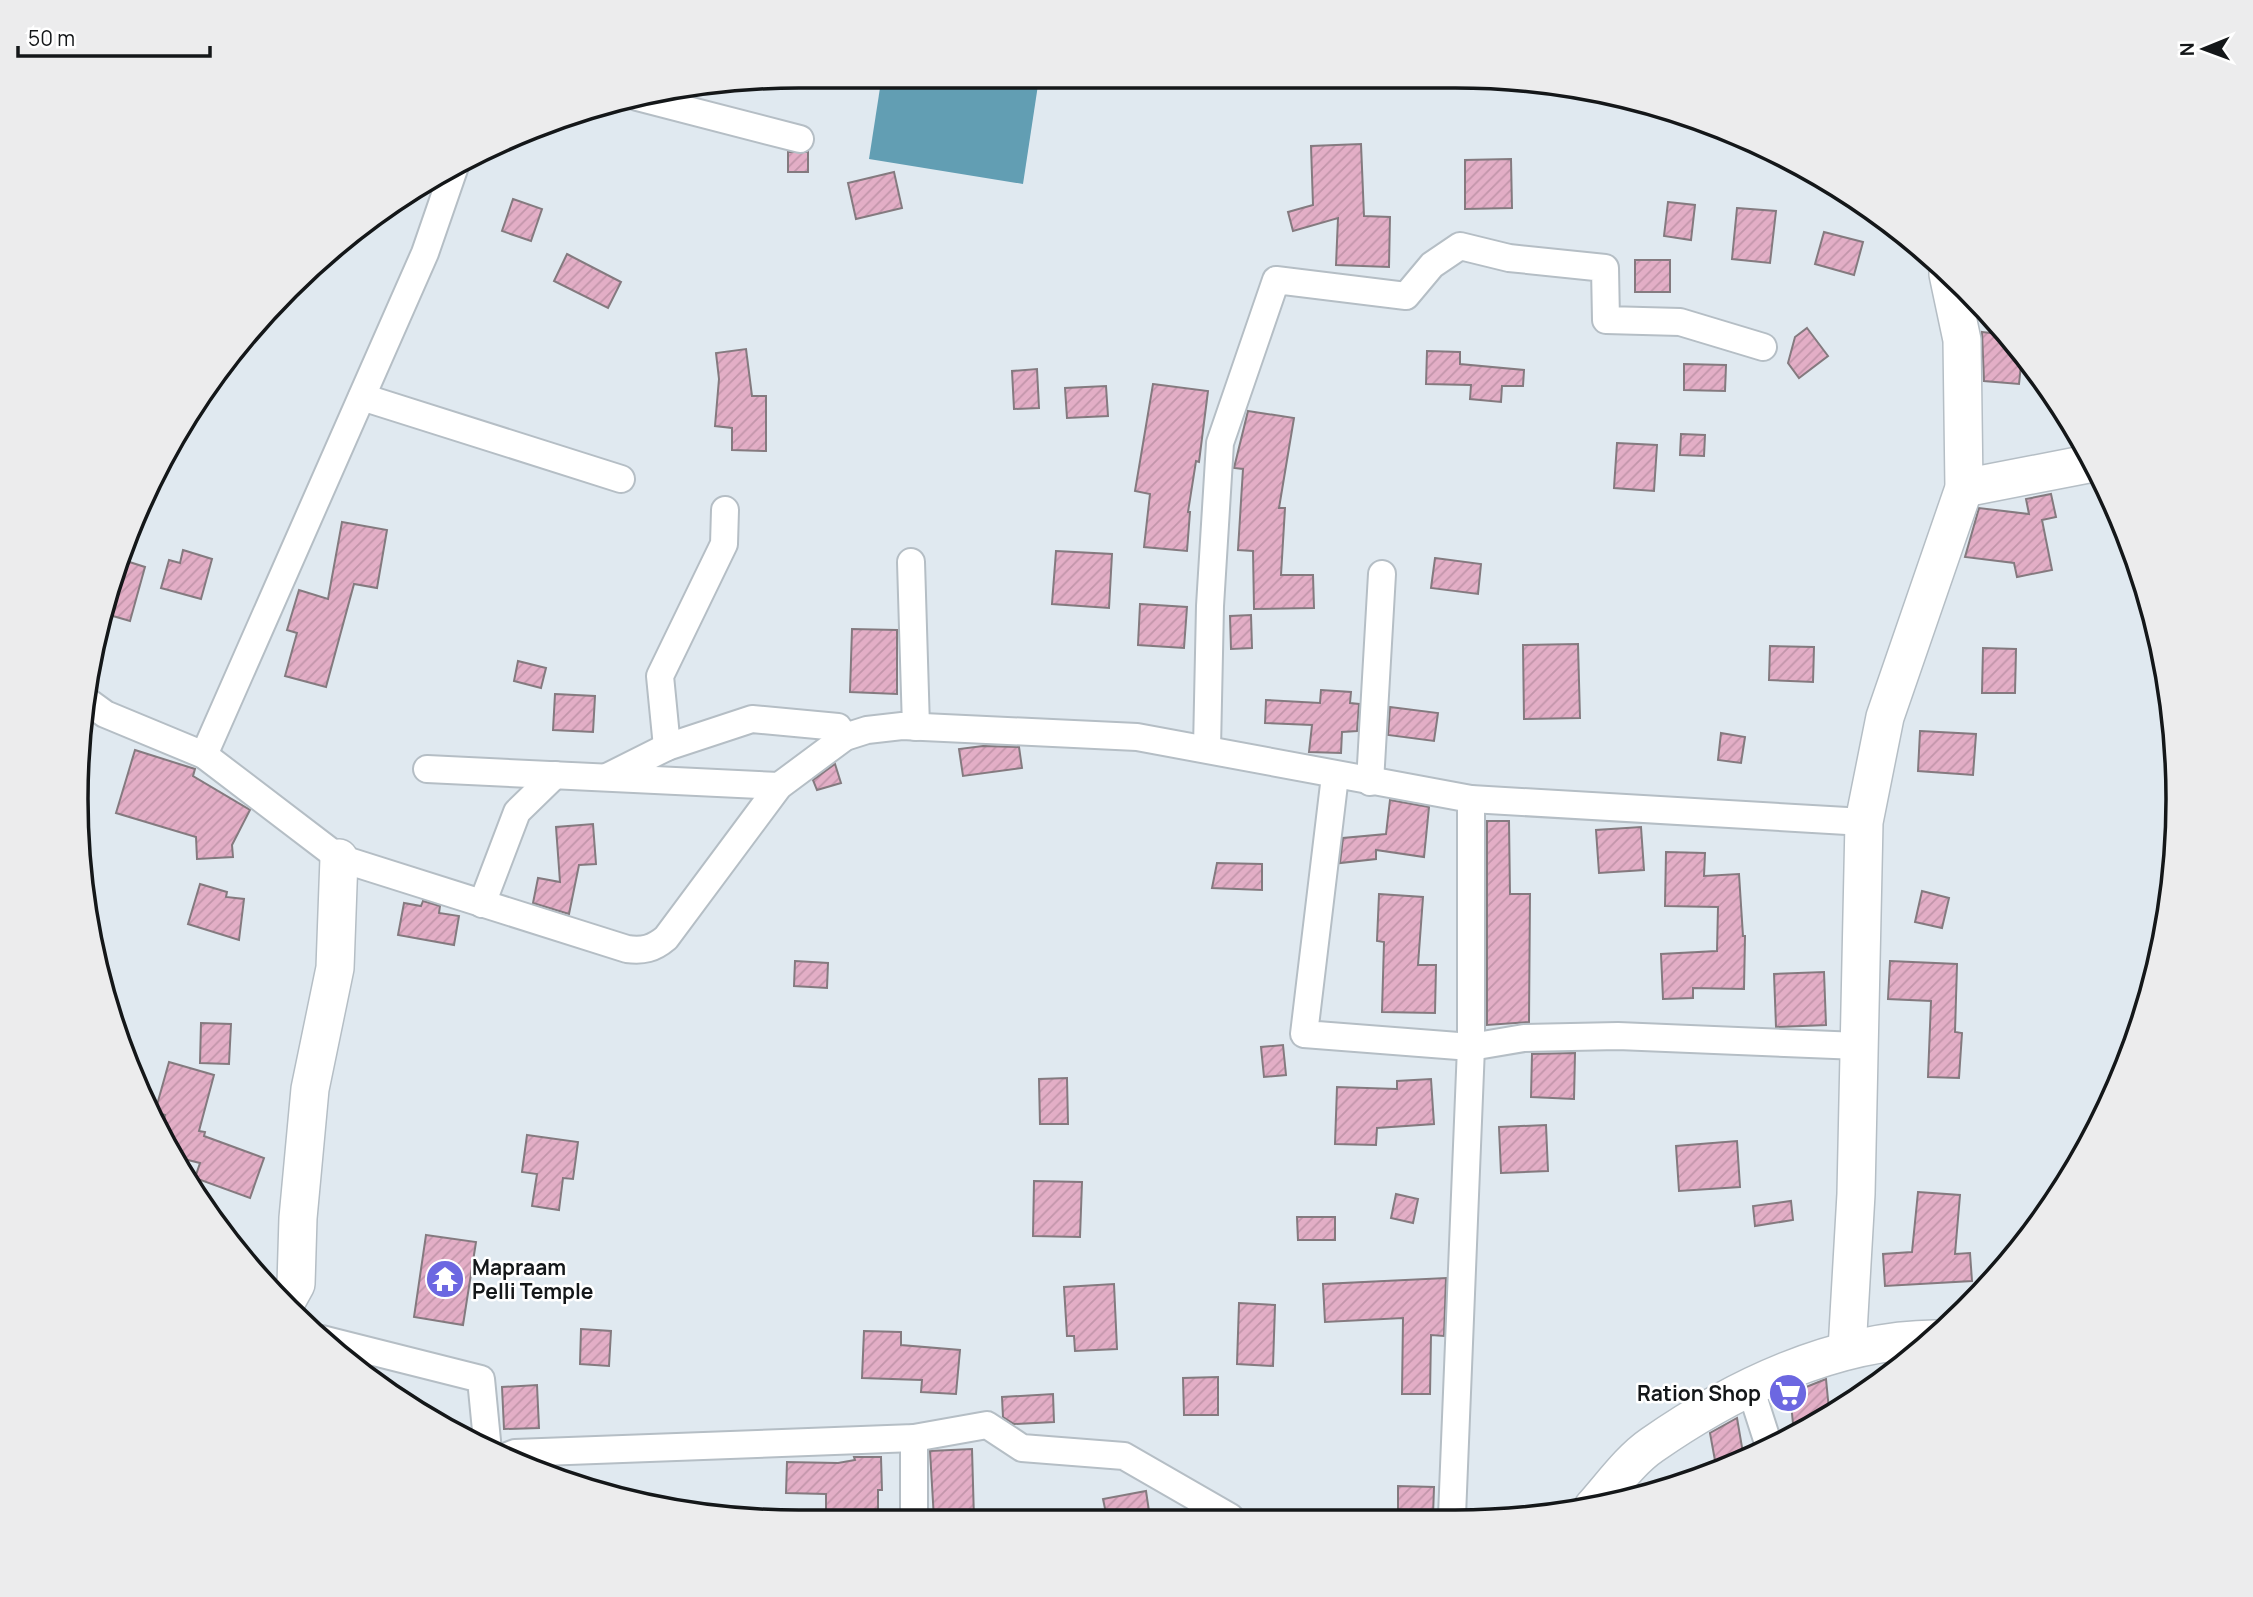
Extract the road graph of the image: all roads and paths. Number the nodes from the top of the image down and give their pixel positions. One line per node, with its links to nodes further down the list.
1 (656, 102): 2 (street)
2 (800, 139)
3 (451, 179): 6 (street)
4 (1952, 291): 9 (main road)
5 (1763, 347): 17 (street)
6 (362, 397): 8 (street); 18 (street)
7 (2082, 465): 9 (main road)
8 (621, 479)
9 (1964, 488): 26 (main road)
10 (725, 510): 16 (street)
11 (911, 562): 14 (street)
12 (1382, 574): 23 (street)
13 (94, 706): 18 (street)
14 (916, 727): 15 (street); 17 (street)
15 (845, 737): 16 (street); 24 (street)
16 (667, 747): 22 (street)
17 (1208, 748): 21 (street)
18 (204, 755): 27 (street)
19 (427, 769): 20 (street)
20 (555, 775): 22 (street); 28 (street)
21 (1335, 776): 23 (street); 30 (street)
22 (605, 778): 24 (street)
23 (1370, 782): 25 (street)
24 (779, 786): 28 (street)
25 (1471, 799): 26 (street); 30 (street)
26 (1864, 822): 29 (main road)
27 (339, 858): 28 (street); 31 (main road)
28 (482, 904)
29 (1859, 1046): 30 (street); 34 (main road)
30 (1471, 1047): 43 (street)
31 (290, 1295)
32 (1913, 1342): 34 (main road)
33 (344, 1344): 36 (street)
34 (1847, 1349): 35 (main road)
35 (1750, 1387): 37 (street); 40 (main road)
36 (487, 1437)
37 (1766, 1437)
38 (914, 1438): 39 (street); 41 (street); 42 (street)
39 (521, 1453)
40 (1606, 1493)
41 (914, 1509)
42 (1216, 1509)
43 (1452, 1509)

